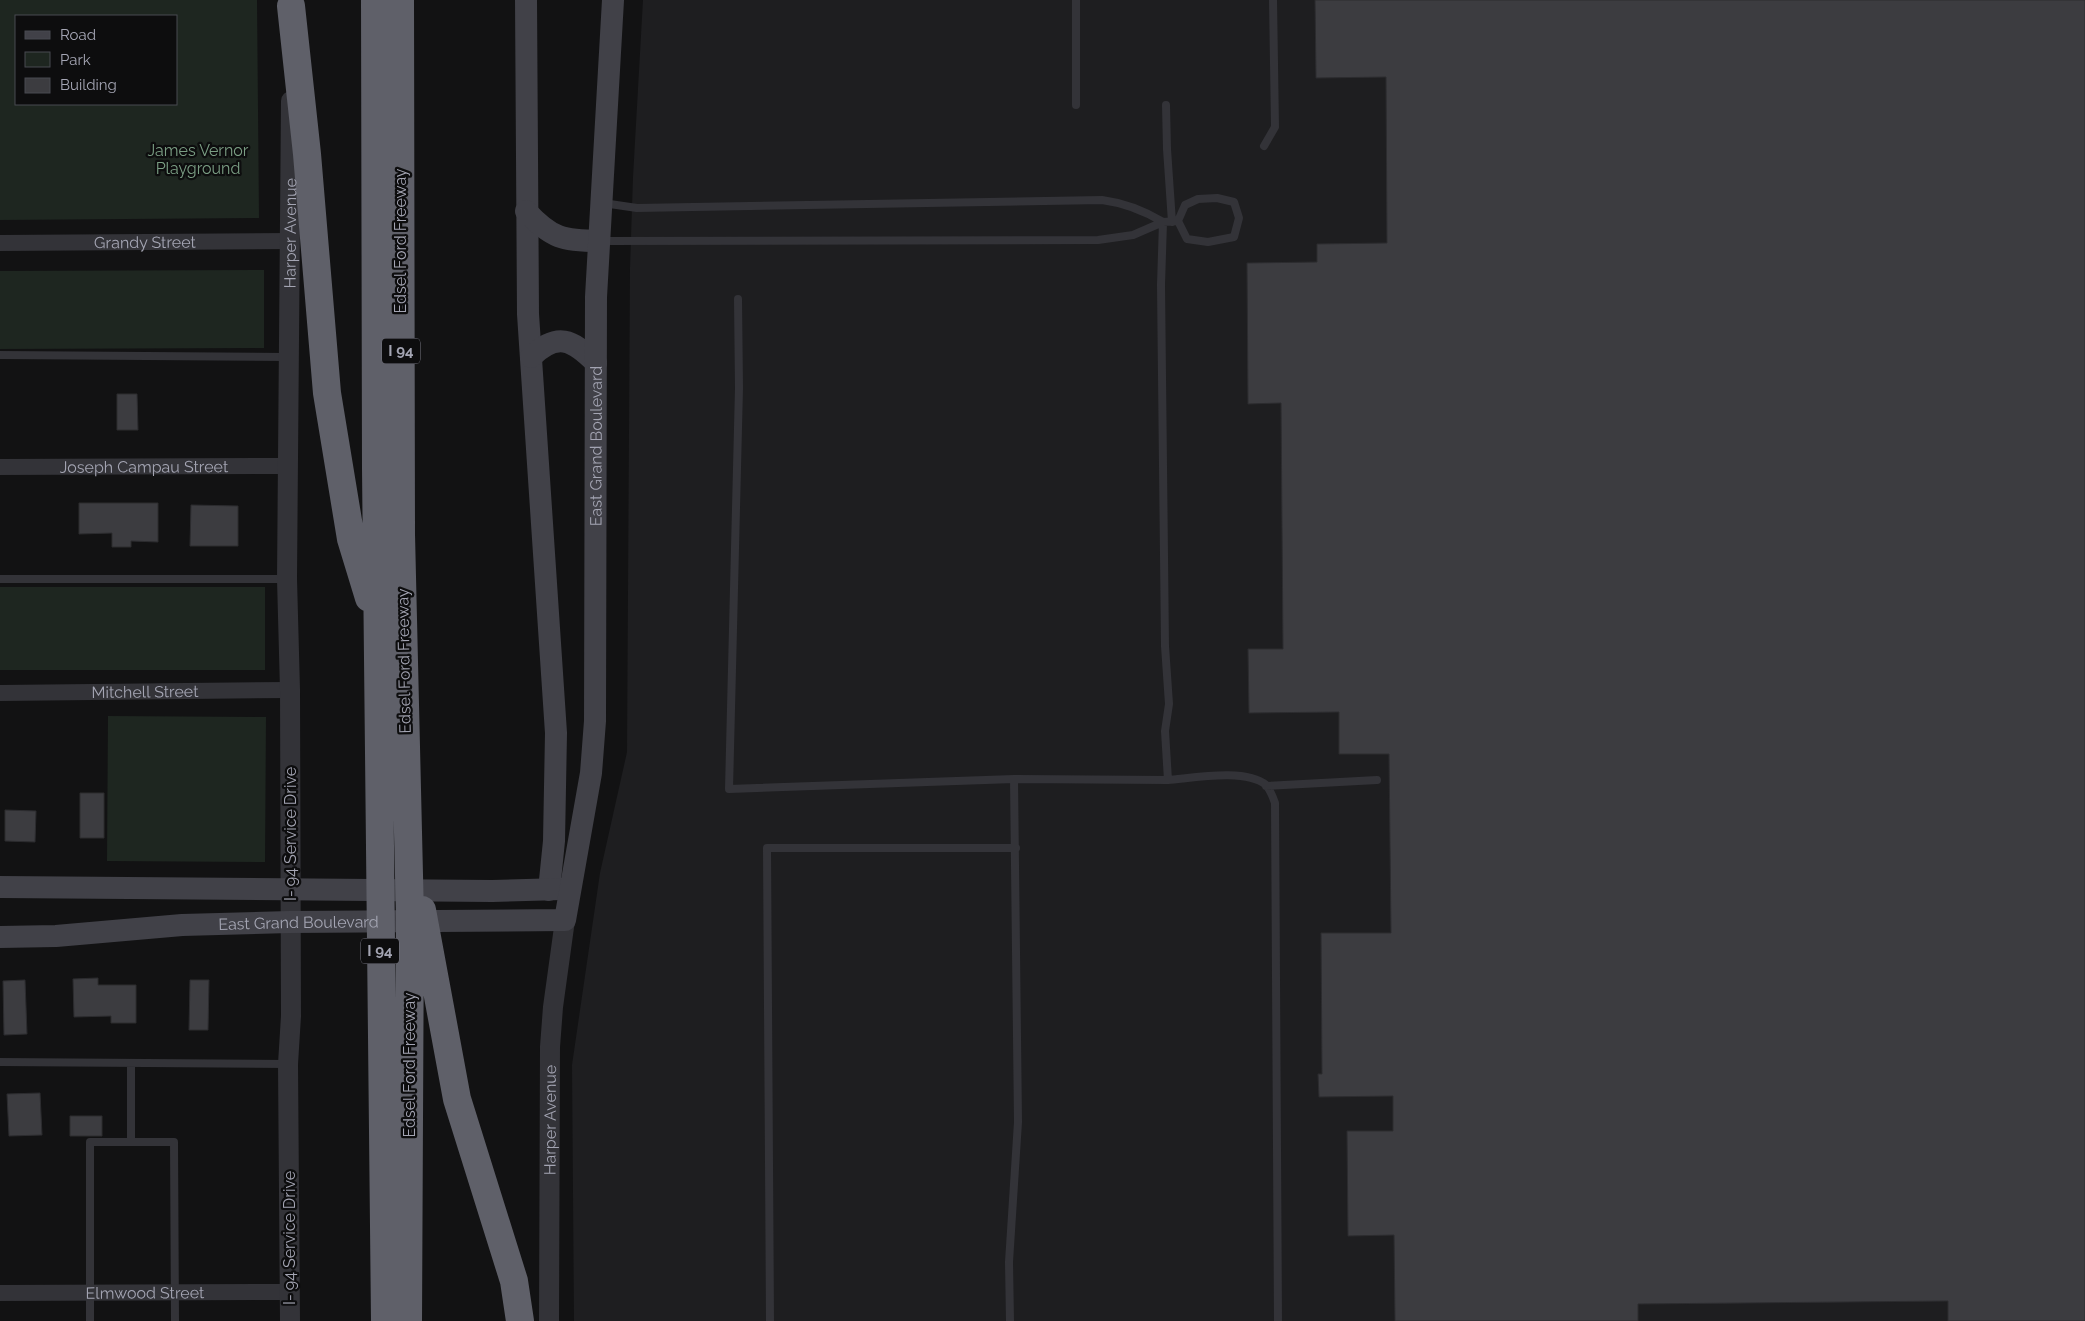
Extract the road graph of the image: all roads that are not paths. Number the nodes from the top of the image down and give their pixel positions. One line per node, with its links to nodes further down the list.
1 (375, 0): 27 (highway, Edsel Ford Freeway / I 94)
2 (400, 0): 34 (highway, Edsel Ford Freeway / I 94)
3 (526, 0): 12 (main road, East Grand Boulevard)
4 (613, 0): 11 (main road, East Grand Boulevard)
5 (1076, 0): 8 (lane)
6 (1273, 0): 10 (lane)
7 (291, 3): 15 (street, Harper Avenue); 27 (highway)
8 (1076, 105)
9 (1166, 105): 13 (lane)
10 (1264, 146)
11 (601, 203): 14 (lane); 16 (main road, East Grand Boulevard)
12 (526, 211): 16 (main road); 20 (main road, East Grand Boulevard)
13 (1175, 221): 13 (lane); 14 (lane)
14 (1163, 222): 16 (lane); 31 (lane)
15 (290, 241): 17 (street, Grandy Street); 21 (street, Harper Avenue)
16 (599, 241): 22 (main road, East Grand Boulevard)
17 (0, 243)
18 (738, 299): 30 (lane)
19 (0, 355): 21 (lane)
20 (531, 356): 22 (main road); 37 (main road, East Grand Boulevard)
21 (289, 357): 23 (street, Harper Avenue)
22 (596, 363): 37 (main road, East Grand Boulevard)
23 (288, 466): 24 (street, Joseph Campau Street); 26 (street, I- 94 Service Drive)
24 (0, 468)
25 (0, 579): 26 (lane)
26 (287, 580): 28 (street, I- 94 Service Drive)
27 (378, 628): 53 (highway, Edsel Ford Freeway / I 94)
28 (290, 690): 29 (street, Mitchell Street); 38 (street, I- 94 Service Drive)
29 (0, 692)
30 (1014, 779): 31 (lane); 35 (lane)
31 (1168, 780): 33 (lane)
32 (1377, 780): 33 (lane)
33 (1266, 786): 59 (lane)
34 (408, 843): 54 (highway, Edsel Ford Freeway / I 94); 55 (highway)
35 (1016, 848): 57 (lane); 58 (lane)
36 (0, 888): 38 (main road, East Grand Boulevard)
37 (560, 889): 38 (main road, East Grand Boulevard); 39 (main road, East Grand Boulevard)
38 (291, 890): 40 (street, I- 94 Service Drive)
39 (565, 920): 40 (main road, East Grand Boulevard); 56 (street, Harper Avenue)
40 (290, 922): 41 (main road, East Grand Boulevard); 44 (street, I- 94 Service Drive)
41 (0, 937)
42 (0, 1062): 43 (lane)
43 (132, 1063): 44 (lane); 45 (lane)
44 (288, 1064): 47 (street, I- 94 Service Drive)
45 (131, 1142): 46 (lane); 49 (lane)
46 (175, 1292): 47 (street, Elmwood Street); 49 (street, Elmwood Street); 51 (lane)
47 (290, 1292): 52 (street, I- 94 Service Drive)
48 (0, 1293): 49 (street, Elmwood Street)
49 (90, 1293): 50 (lane)
50 (90, 1321)
51 (175, 1321)
52 (290, 1321)
53 (383, 1321)
54 (408, 1321)
55 (520, 1321)
56 (548, 1321)
57 (770, 1321)
58 (1010, 1321)
59 (1278, 1321)

